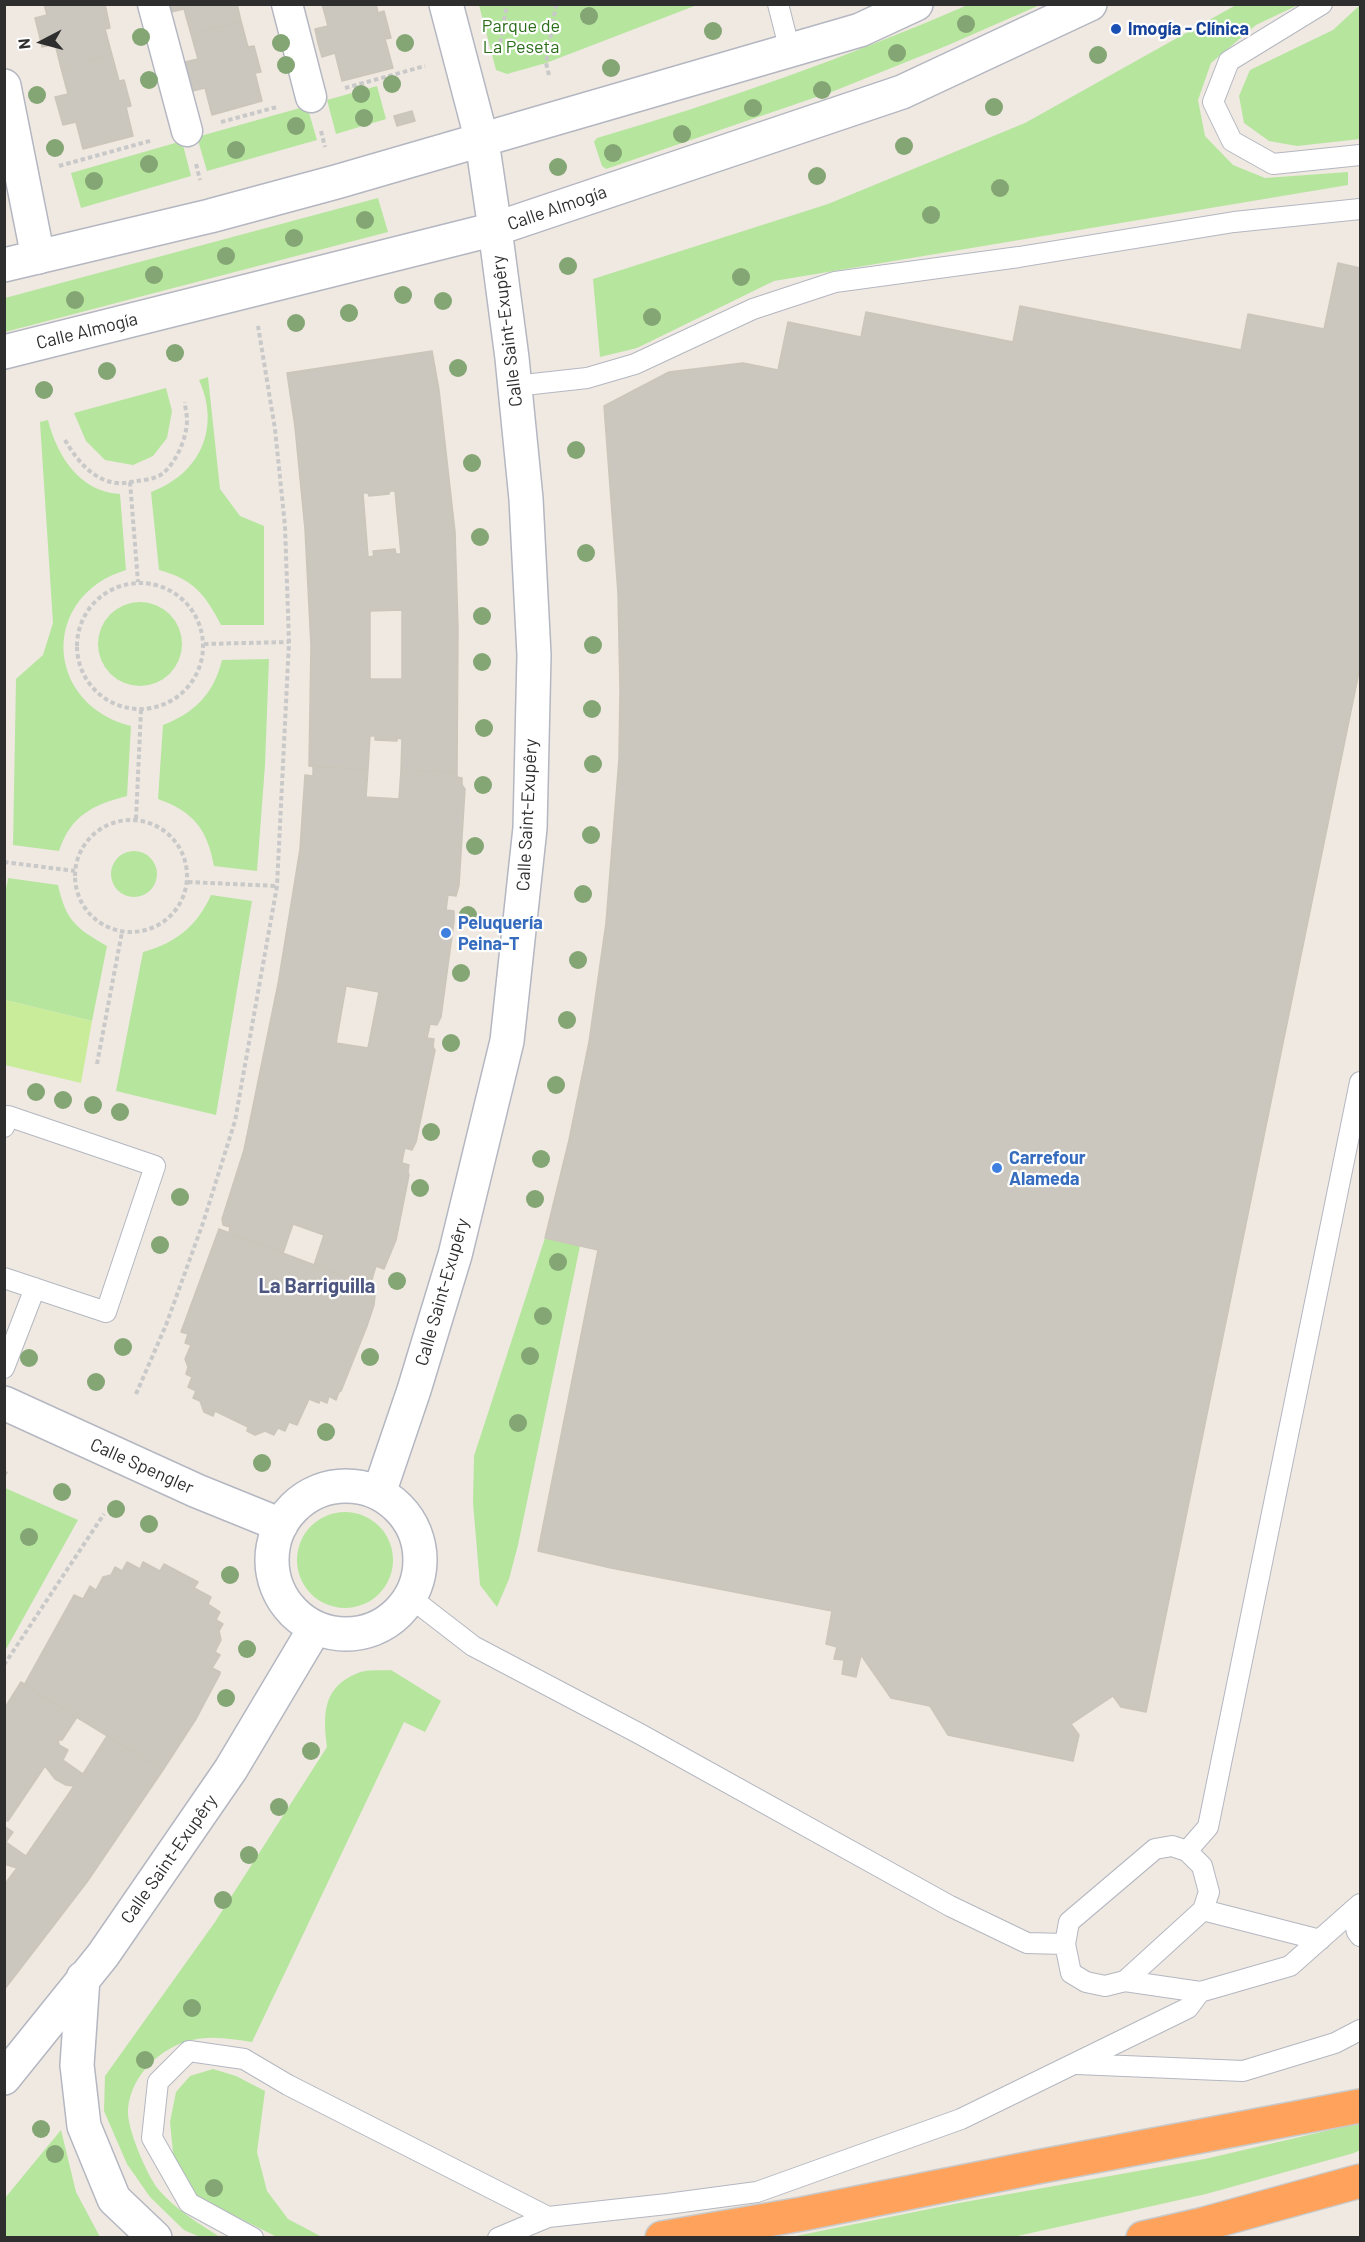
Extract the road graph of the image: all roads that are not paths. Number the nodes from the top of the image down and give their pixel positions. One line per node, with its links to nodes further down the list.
1 (153, 4): 11 (street)
2 (287, 4): 10 (street)
3 (446, 4): 12 (street, Calle Saint-Exupêry)
4 (778, 4): 8 (lane)
5 (916, 4): 8 (street)
6 (1090, 4): 15 (street, Calle Almogía)
7 (1323, 4): 13 (lane)
8 (790, 51): 12 (street)
9 (4, 86): 16 (street)
10 (311, 98)
11 (187, 131)
12 (482, 141): 15 (street, Calle Saint-Exupêry); 16 (street)
13 (1360, 155)
14 (1360, 209): 19 (lane)
15 (495, 229): 18 (street, Calle Almogía); 19 (street, Calle Saint-Exupêry)
16 (38, 257): 17 (street)
17 (4, 265)
18 (4, 352)
19 (514, 386): 26 (street, Calle Saint-Exupêry)
20 (1360, 1082): 30 (lane)
21 (4, 1127): 23 (lane)
22 (4, 1278): 23 (lane)
23 (35, 1288): 24 (lane)
24 (4, 1368)
25 (4, 1403): 27 (street, Calle Spengler)
26 (379, 1493): 27 (street); 28 (street)
27 (281, 1525): 29 (street)
28 (411, 1598): 29 (street); 35 (lane)
29 (315, 1628): 36 (street, Calle Saint-Exupêry)
30 (1187, 1851): 32 (lane); 35 (lane)
31 (1356, 1907): 33 (lane); 34 (lane)
32 (1203, 1910): 34 (lane); 37 (lane)
33 (1360, 1936)
34 (1320, 1940): 38 (lane)
35 (1065, 1944): 37 (lane)
36 (83, 1978): 41 (street, Calle Saint-Exupêry); 45 (street)
37 (1125, 1982): 38 (lane)
38 (1200, 1992): 40 (lane)
39 (1360, 2030): 40 (lane)
40 (1074, 2064): 44 (lane)
41 (4, 2078)
42 (1360, 2106): 48 (highway)
43 (1360, 2181): 49 (highway)
44 (548, 2217): 46 (lane); 47 (lane)
45 (155, 2238)
46 (253, 2238)
47 (498, 2238)
48 (662, 2238)
49 (1143, 2238)

